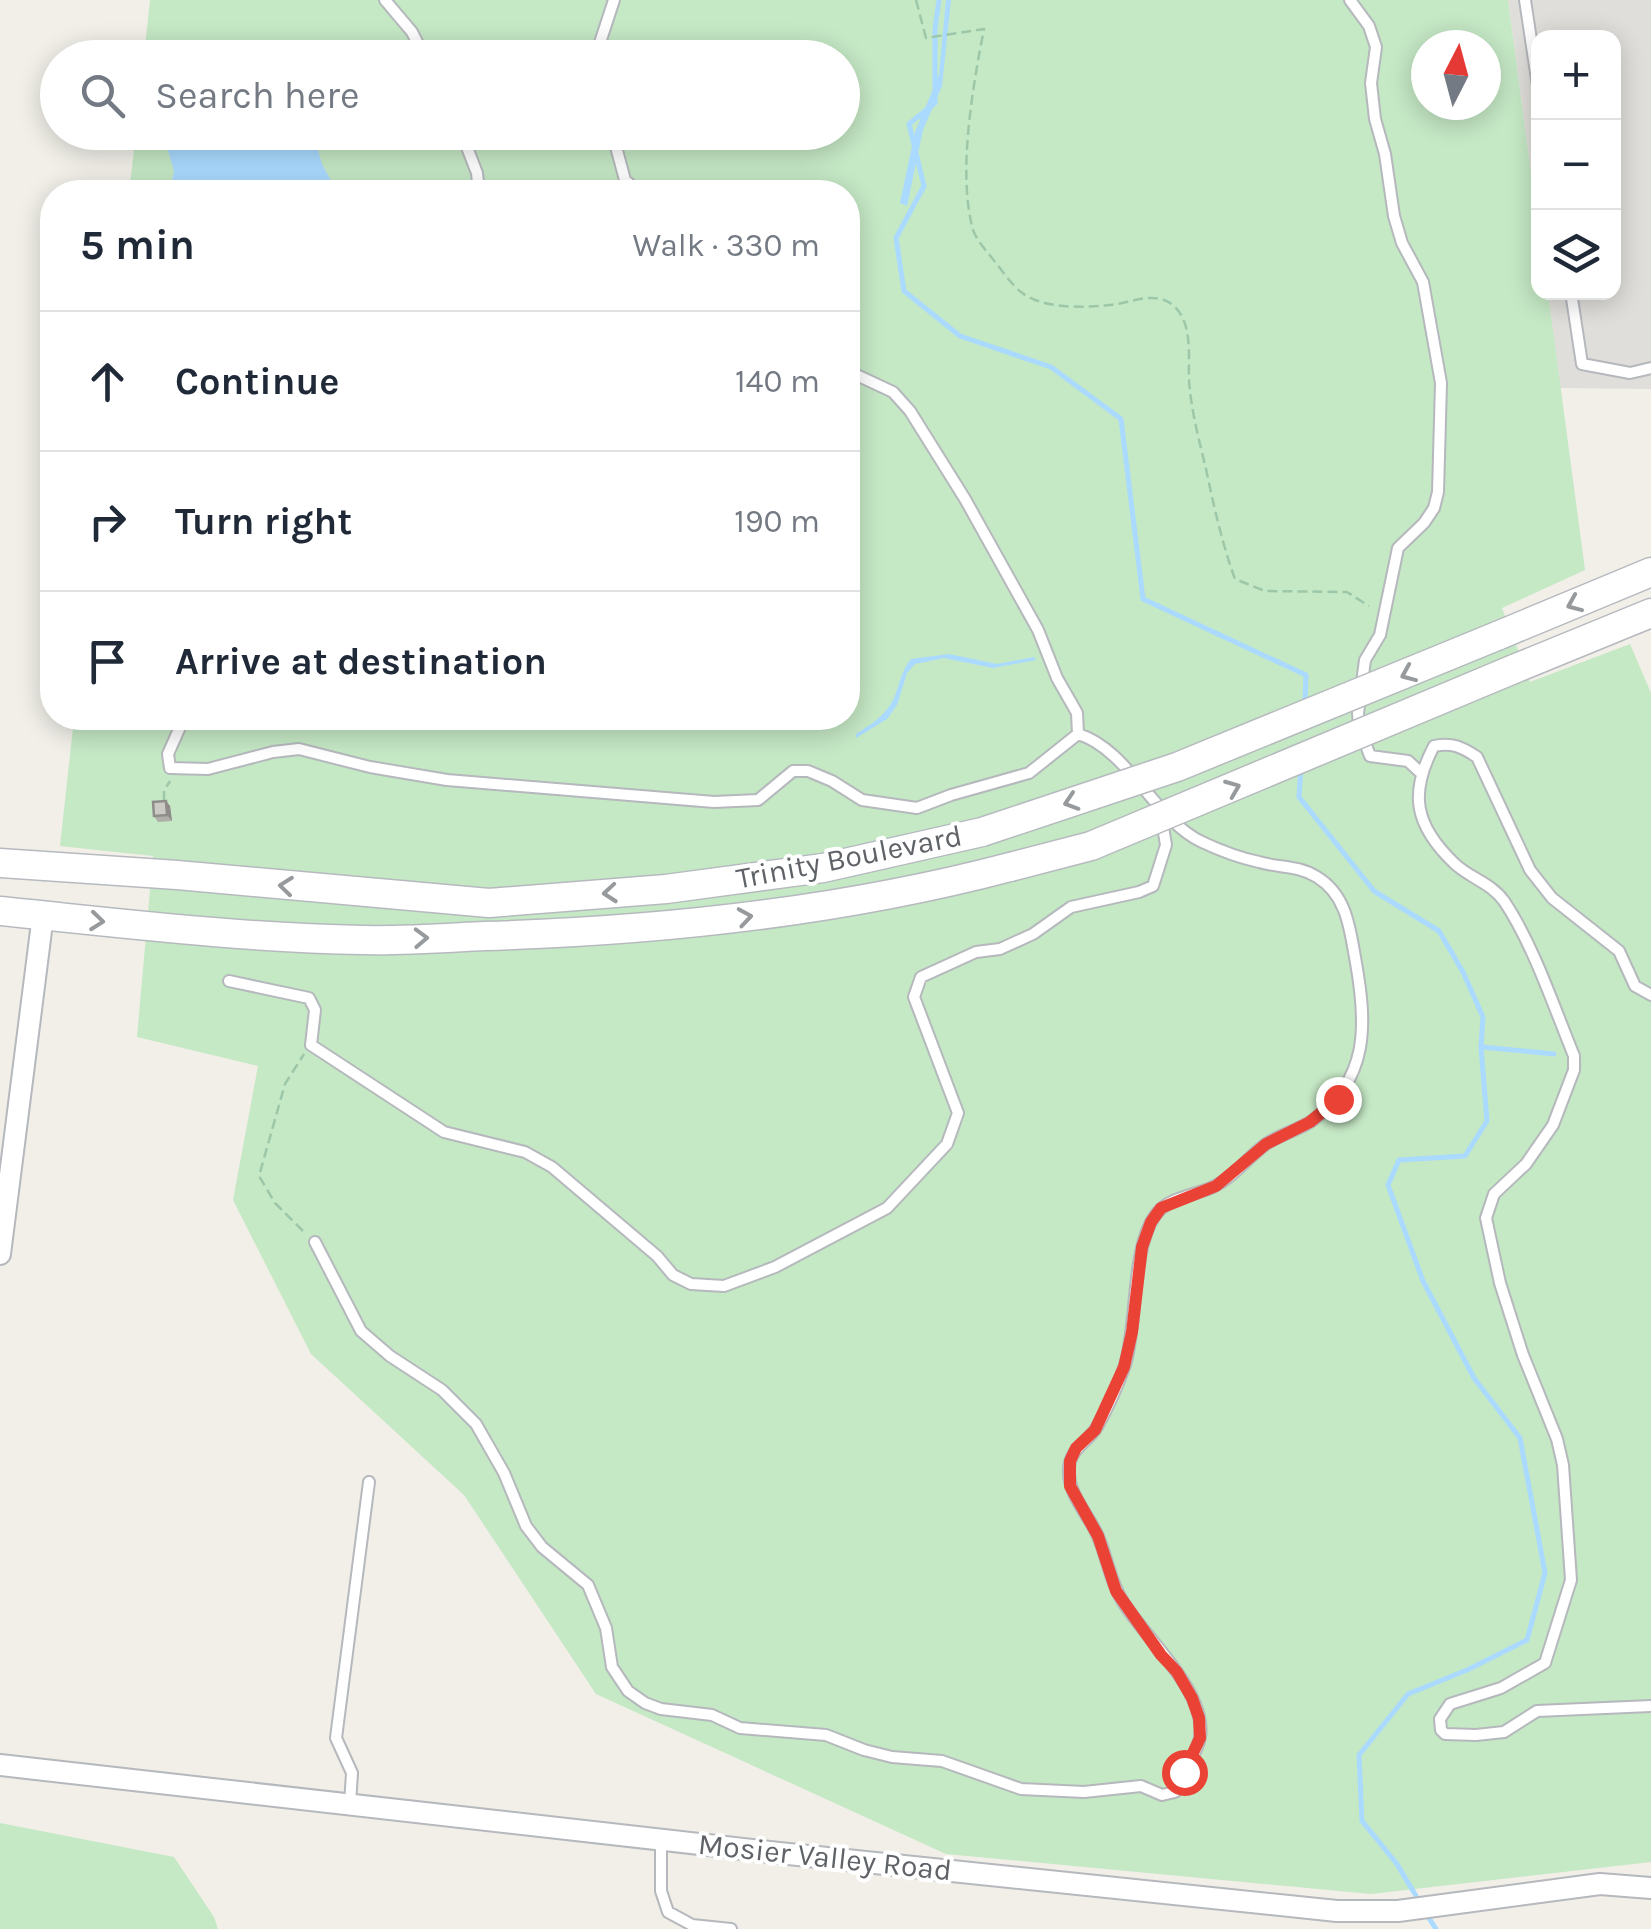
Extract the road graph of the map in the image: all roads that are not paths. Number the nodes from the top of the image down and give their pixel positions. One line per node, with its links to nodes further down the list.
1 (385, 0): 5 (lane)
2 (614, 0): 6 (lane)
3 (1350, 0): 19 (lane)
4 (1525, 0): 7 (lane)
5 (416, 40)
6 (602, 40)
7 (1531, 40)
8 (468, 150): 10 (lane)
9 (617, 150): 11 (lane)
10 (477, 180)
11 (625, 180)
12 (1572, 300): 13 (lane)
13 (1651, 368)
14 (860, 377): 18 (lane)
15 (1651, 572): 21 (main road, Trinity Boulevard, one-way to 21, bridge)
16 (1651, 612): 23 (main road, Trinity Boulevard, one-way to 16, bridge)
17 (179, 730): 18 (lane)
18 (1078, 734): 20 (lane)
19 (1420, 772): 25 (lane); 29 (lane)
20 (1159, 805): 24 (lane); 26 (lane)
21 (0, 863)
22 (0, 911): 23 (main road, Trinity Boulevard)
23 (42, 915): 27 (street)
24 (228, 982)
25 (1651, 995)
26 (315, 1242)
27 (0, 1254)
28 (369, 1482): 31 (lane)
29 (1651, 1706)
30 (0, 1765): 31 (street, Mosier Valley Road)
31 (350, 1804): 32 (street, Mosier Valley Road)
32 (661, 1840): 33 (street, Mosier Valley Road); 34 (lane)
33 (1651, 1888)
34 (731, 1929)

